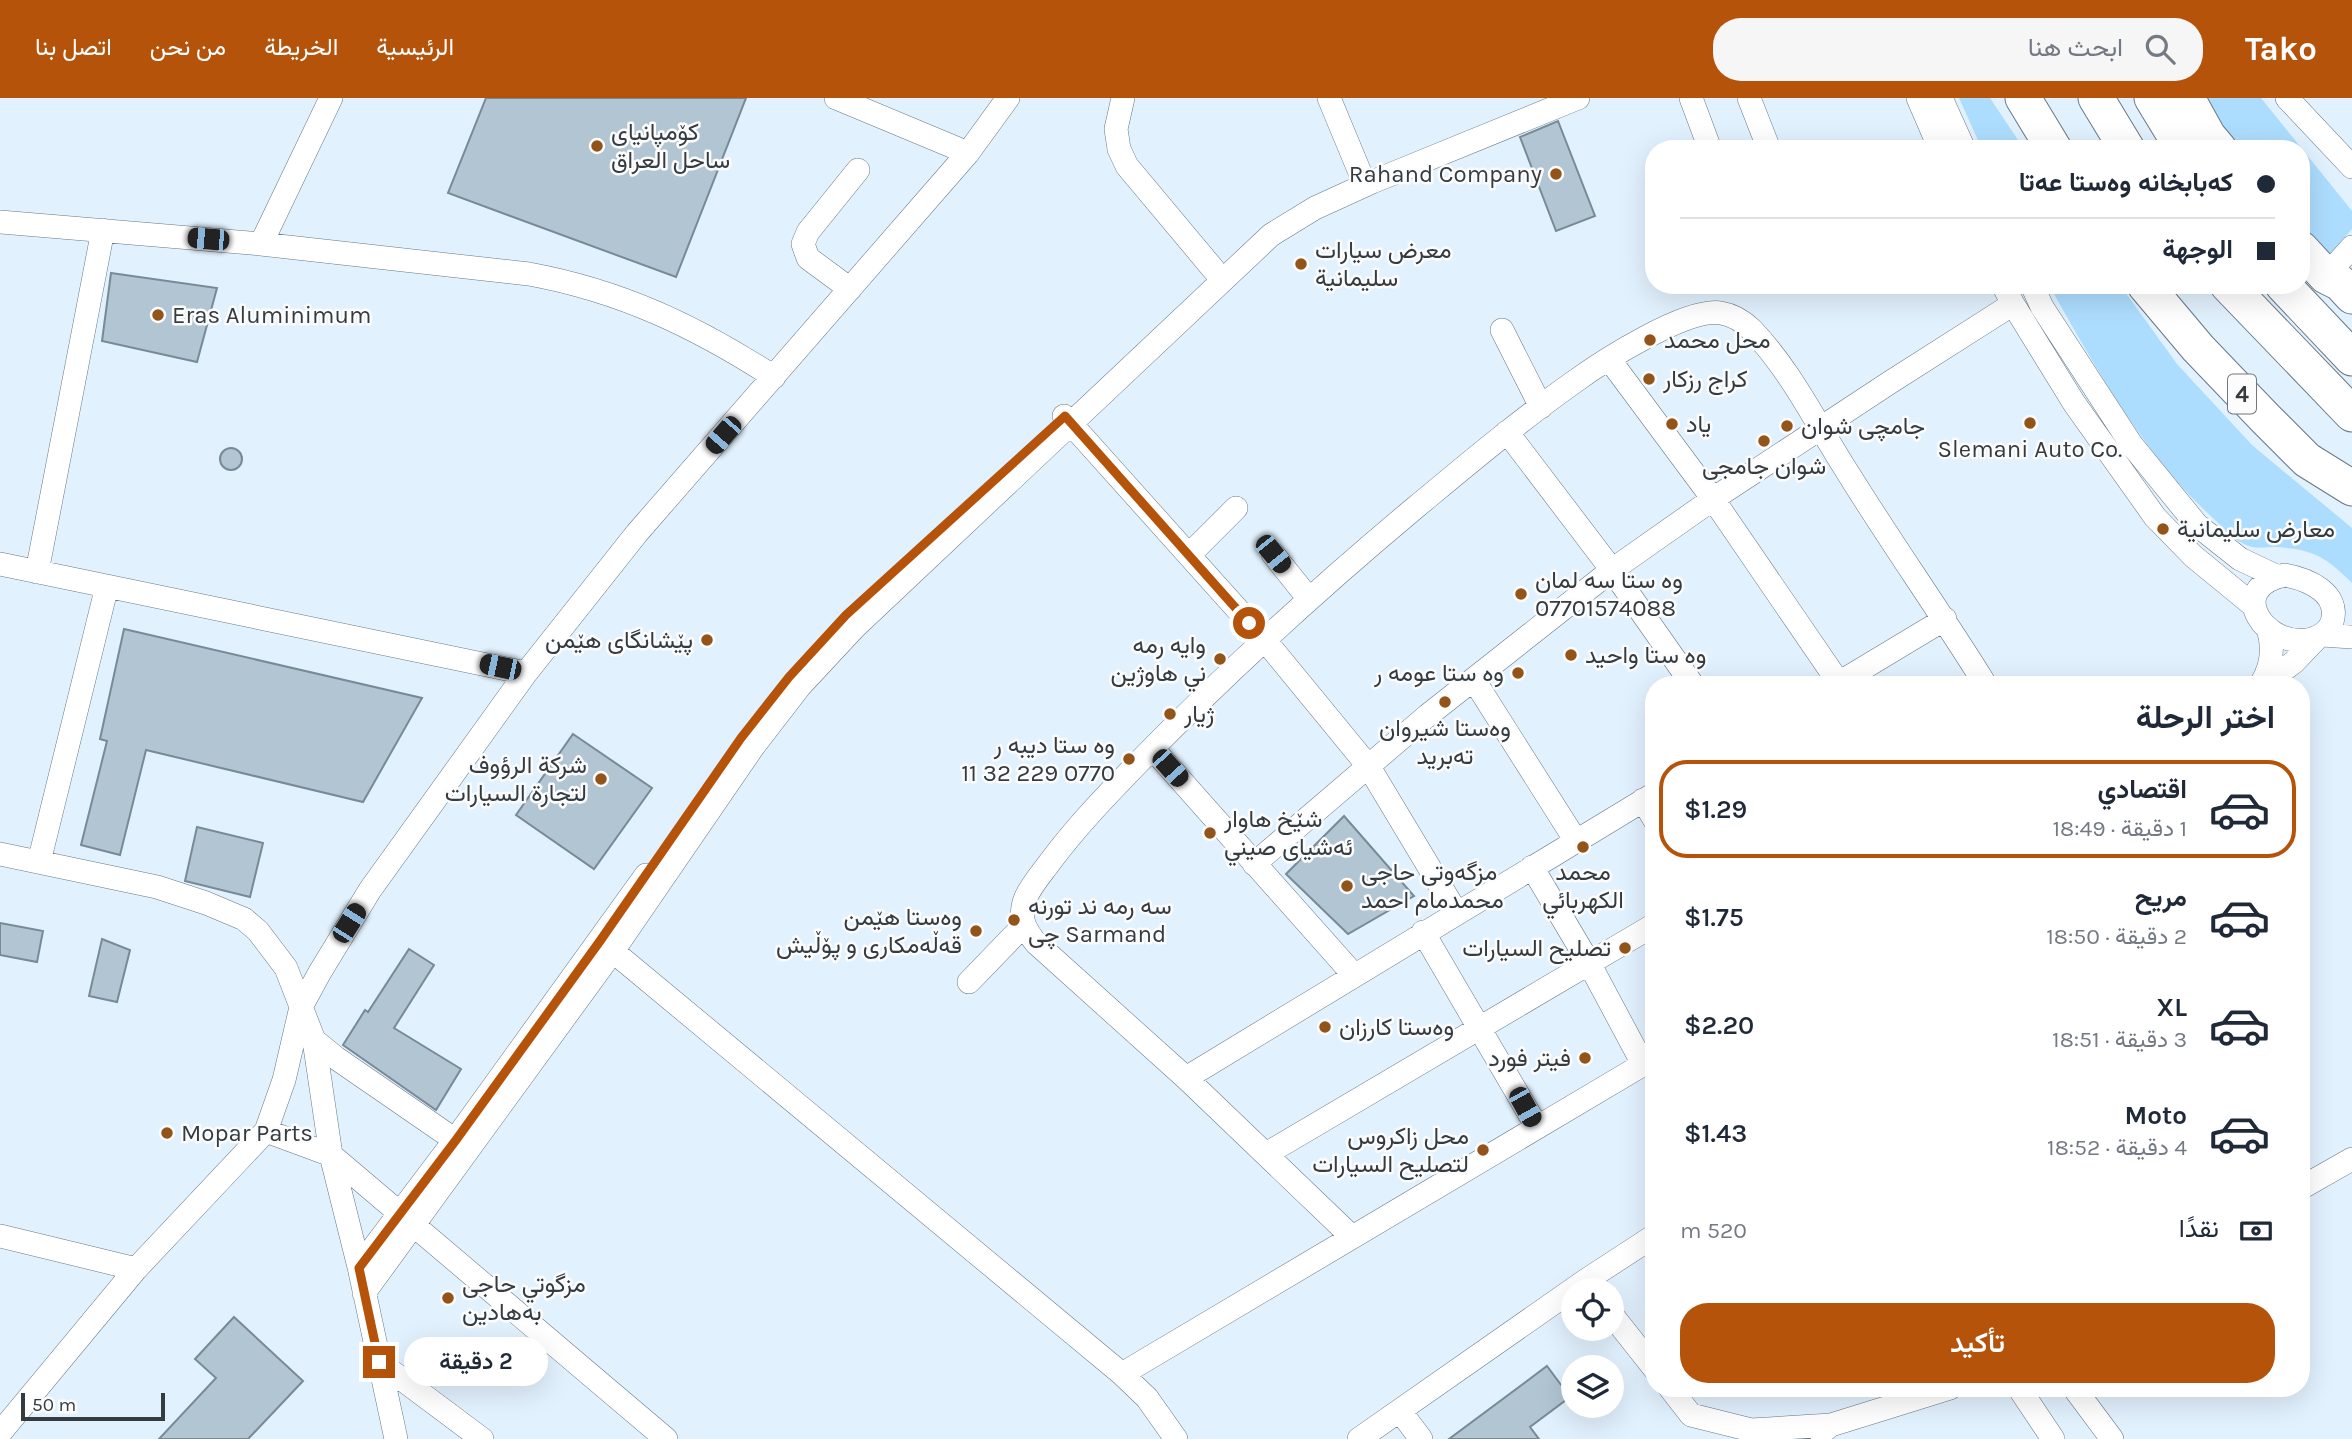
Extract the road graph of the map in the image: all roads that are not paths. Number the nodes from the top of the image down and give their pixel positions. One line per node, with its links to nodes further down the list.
1 (331, 98): 31 (street)
2 (836, 98): 25 (street)
3 (1008, 98): 25 (street)
4 (1123, 98): 34 (street)
5 (1329, 98): 28 (street)
6 (1547, 98): 28 (street)
7 (1578, 98): 28 (street)
8 (1692, 98): 17 (street)
9 (1749, 98): 18 (street)
10 (1918, 98): 19 (street)
11 (1941, 98): 20 (street)
12 (2023, 98): 21 (highway)
13 (2096, 98): 22 (highway)
14 (2152, 98): 23 (highway)
15 (2188, 98): 24 (highway)
16 (2287, 98): 26 (street)
17 (1707, 140)
18 (1765, 140)
19 (1936, 140)
20 (1960, 140)
21 (2049, 140)
22 (2122, 140)
23 (2177, 140)
24 (2211, 140)
25 (968, 153): 36 (street)
26 (2352, 167)
27 (858, 170): 36 (street)
28 (1367, 176): 34 (street)
29 (0, 222): 30 (street)
30 (103, 230): 31 (street); 58 (street)
31 (261, 244): 45 (street)
32 (2352, 247): 35 (street)
33 (2310, 258): 35 (highway)
34 (1211, 279): 48 (street)
35 (2339, 286)
36 (850, 289): 45 (street)
37 (2036, 294): 59 (street)
38 (2153, 294): 51 (highway, 4)
39 (2237, 294): 47 (highway)
40 (2292, 294): 43 (highway)
41 (2008, 295): 49 (street); 62 (street)
42 (1502, 330): 46 (street)
43 (2352, 358)
44 (1609, 359): 46 (street); 49 (street); 52 (street)
45 (774, 377): 69 (street)
46 (1541, 407): 50 (street)
47 (2352, 414)
48 (1068, 420): 55 (street); 89 (street)
49 (1823, 428): 52 (street); 64 (street)
50 (1507, 432): 57 (street); 61 (street)
51 (2352, 488)
52 (1713, 499): 57 (street); 71 (street)
53 (1236, 508): 55 (street)
54 (1273, 554): 61 (street)
55 (1189, 555): 68 (street)
56 (0, 564): 58 (street)
57 (1612, 570): 70 (street); 76 (street)
58 (37, 572): 60 (street)
59 (2278, 576): 62 (street); 63 (street)
60 (107, 586): 69 (street); 82 (street)
61 (1310, 599): 68 (street)
62 (2254, 606): 65 (street)
63 (2342, 610): 66 (street)
64 (1944, 619): 72 (street); 73 (street)
65 (2268, 628): 66 (street); 74 (street)
66 (2320, 636): 67 (street); 75 (street)
67 (2352, 637)
68 (1264, 639): 77 (street); 78 (street)
69 (526, 673): 93 (street)
70 (1686, 676)
71 (1833, 676)
72 (1851, 676)
73 (1980, 676)
74 (2266, 676)
75 (2274, 676)
76 (1474, 680): 78 (street); 80 (street)
77 (1153, 749): 83 (street); 86 (street)
78 (1369, 766): 83 (street); 85 (street)
79 (1645, 806): 80 (street)
80 (1576, 841): 84 (street)
81 (0, 854): 82 (street)
82 (39, 862): 93 (street)
83 (1254, 864): 91 (street)
84 (1532, 867): 85 (street); 90 (street)
85 (1456, 912): 88 (street)
86 (1024, 925): 92 (street); 98 (street)
87 (1645, 930): 90 (street)
88 (1423, 932): 91 (street); 94 (street)
89 (607, 946): 101 (street); 106 (street); 118 (street)
90 (1589, 963): 94 (street); 96 (street)
91 (1353, 974): 98 (street)
92 (970, 982)
93 (301, 1007): 95 (street); 100 (street)
94 (1480, 1027): 99 (street); 102 (street)
95 (314, 1040): 101 (street); 103 (street)
96 (1645, 1056)
97 (1645, 1063): 99 (street)
98 (1186, 1077): 102 (street)
99 (1537, 1127): 108 (street)
100 (265, 1132): 103 (street); 111 (street)
101 (456, 1140): 106 (street)
102 (1266, 1154): 108 (street)
103 (331, 1155): 106 (street); 110 (street)
104 (2352, 1159): 105 (street)
105 (2310, 1183)
106 (407, 1220): 110 (street); 113 (street); 128 (street)
107 (0, 1236): 111 (street)
108 (1353, 1237): 118 (street)
109 (1645, 1244): 112 (street)
110 (359, 1268): 113 (street)
111 (136, 1269): 125 (street)
112 (1598, 1278)
113 (364, 1293): 117 (street)
114 (1561, 1303): 123 (street)
115 (1624, 1330): 116 (street)
116 (1645, 1357)
117 (379, 1362): 126 (street); 127 (street)
118 (1122, 1374): 129 (street)
119 (1677, 1397): 124 (street)
120 (1924, 1397): 124 (street)
121 (2025, 1397): 132 (street)
122 (2081, 1397): 133 (street)
123 (1400, 1410): 130 (street); 131 (street)
124 (1822, 1432)
125 (0, 1433)
126 (396, 1439)
127 (482, 1439)
128 (666, 1439)
129 (1176, 1439)
130 (1359, 1439)
131 (1420, 1439)
132 (2053, 1439)
133 (2112, 1439)

